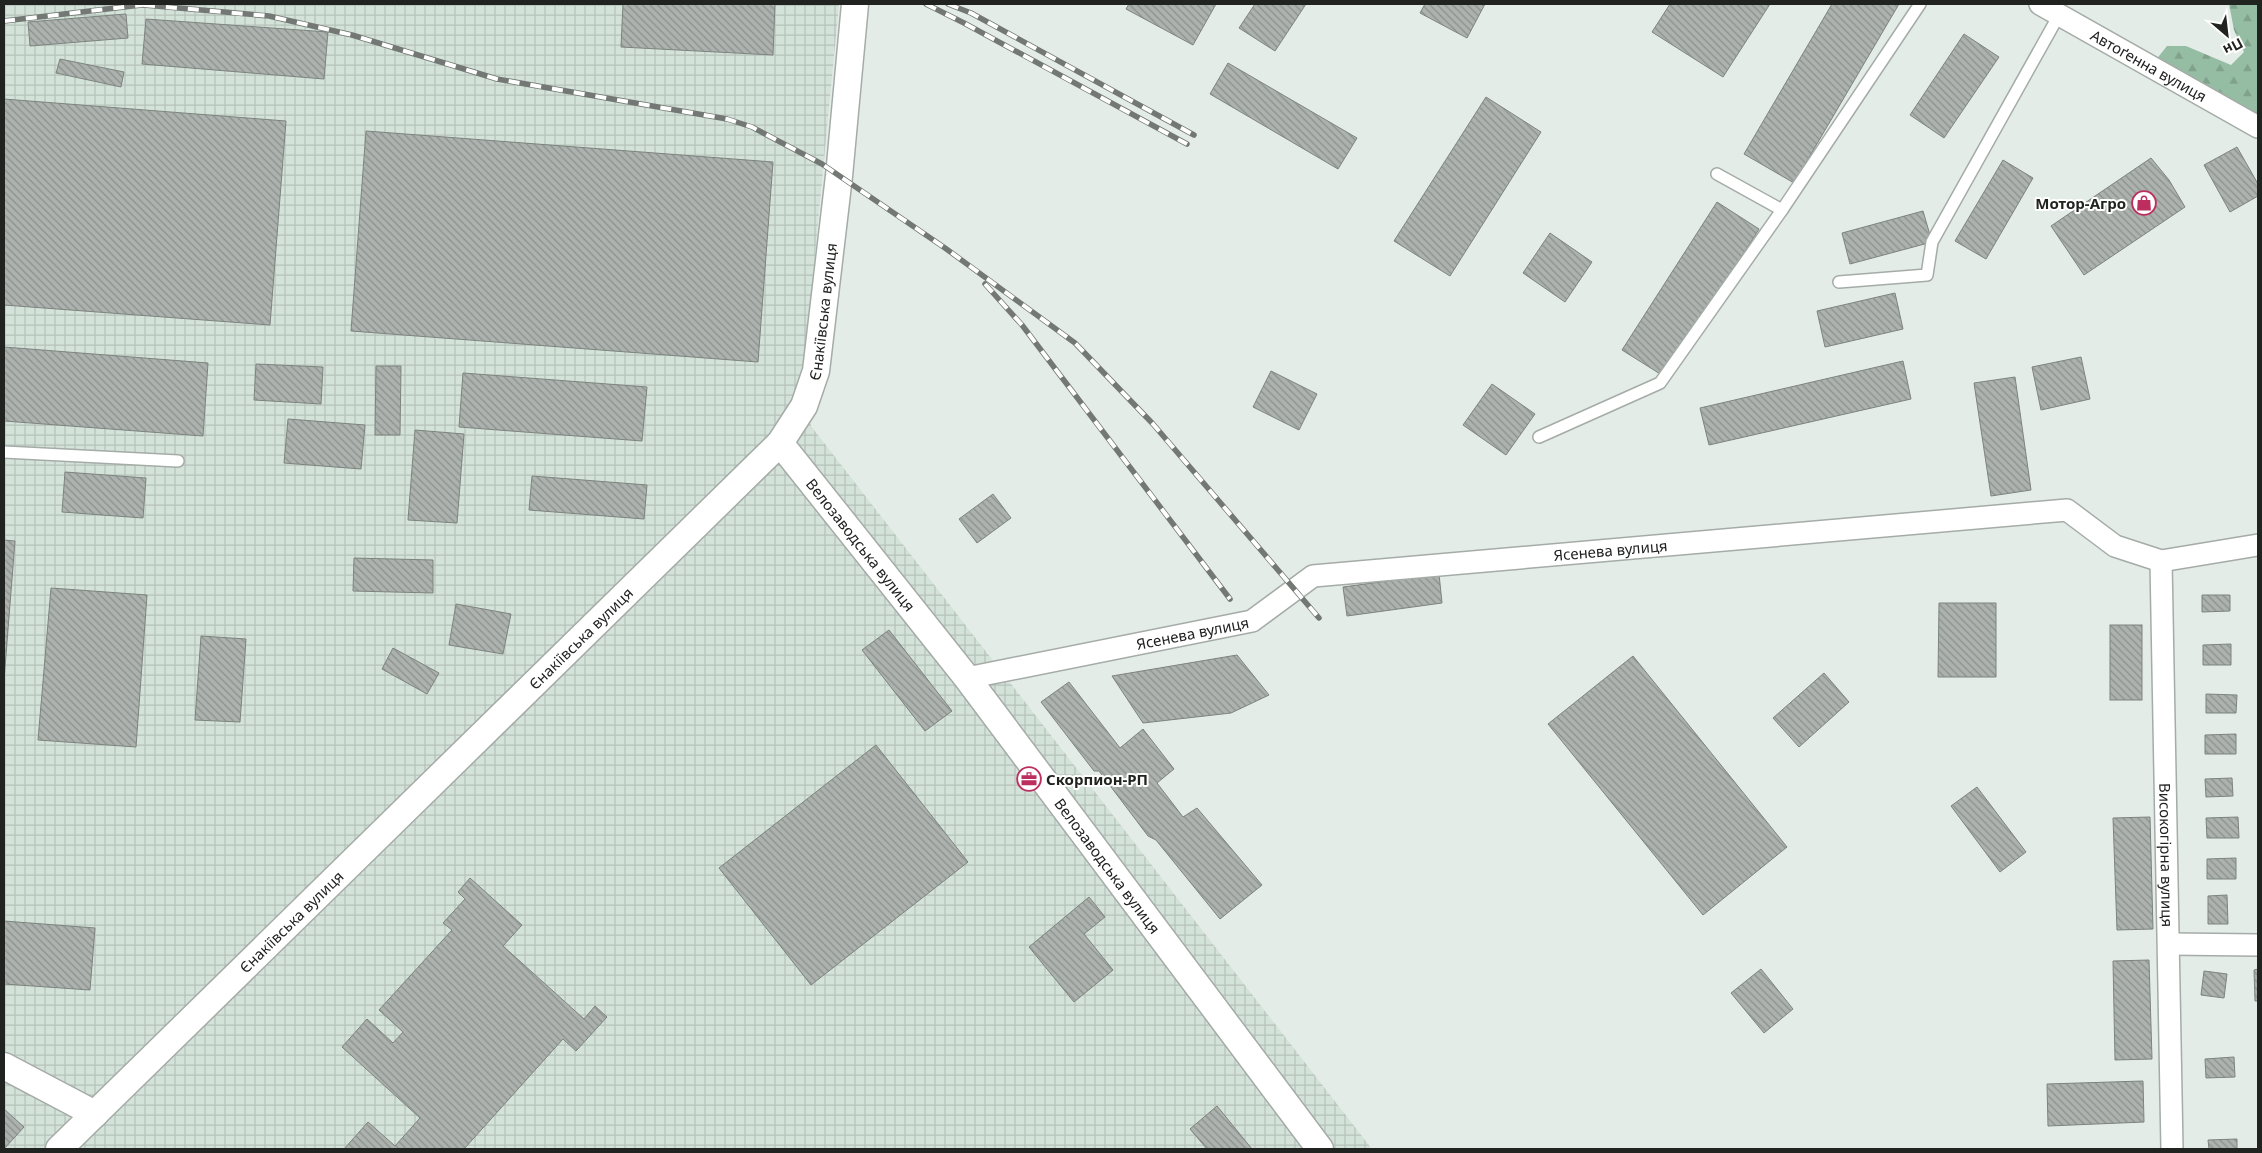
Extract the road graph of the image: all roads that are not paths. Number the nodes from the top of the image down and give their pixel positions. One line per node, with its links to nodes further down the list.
1 (855, 4): 10 (street, Єнакіївська вулиця)
2 (1920, 4): 7 (lane)
3 (2040, 4): 4 (street, Автоґенна вулиця)
4 (2059, 15): 5 (street, Автоґенна вулиця); 8 (lane)
5 (2258, 127)
6 (1718, 174): 7 (lane)
7 (1782, 210): 9 (lane)
8 (1839, 282)
9 (1539, 437)
10 (780, 443): 15 (street, Велозаводська вулиця); 19 (street, Єнакіївська вулиця)
11 (4, 452): 12 (lane)
12 (178, 461)
13 (2258, 544): 14 (street, Ясенева вулиця)
14 (2161, 561): 15 (street, Ясенева вулиця); 16 (street, Високогірна вулиця)
15 (967, 678): 21 (street, Велозаводська вулиця)
16 (2169, 944): 17 (street); 22 (street, Високогірна вулиця)
17 (2258, 945)
18 (4, 1066): 19 (street)
19 (95, 1114): 20 (street, Єнакіївська вулиця)
20 (59, 1149)
21 (1320, 1149)
22 (2172, 1149)

